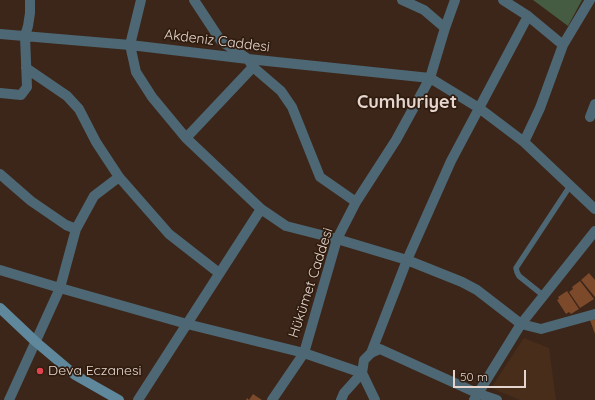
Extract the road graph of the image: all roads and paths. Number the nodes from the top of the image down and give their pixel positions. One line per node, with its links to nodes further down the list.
1 (30, 0): 11 (street)
2 (141, 0): 13 (street)
3 (194, 0): 14 (street)
4 (402, 0): 9 (street)
5 (455, 0): 9 (street, Hükümet Caddesi)
6 (503, 0): 8 (street)
7 (590, 0): 12 (street)
8 (528, 16): 12 (street); 19 (street)
9 (445, 28): 16 (street, Hükümet Caddesi)
10 (0, 34): 11 (street, Akdeniz Caddesi)
11 (25, 36): 13 (street, Akdeniz Caddesi); 15 (street)
12 (563, 44): 22 (street)
13 (130, 45): 14 (street, Akdeniz Caddesi); 21 (street)
14 (250, 63): 16 (street, Akdeniz Caddesi); 21 (street); 26 (street)
15 (26, 68): 17 (street); 24 (street)
16 (430, 78): 19 (street); 26 (street, Hükümet Caddesi)
17 (0, 93)
18 (595, 104): 20 (street)
19 (479, 108): 22 (street); 32 (street)
20 (590, 116)
21 (186, 138): 27 (street)
22 (524, 142): 25 (street)
23 (0, 174): 29 (street)
24 (119, 177): 29 (street); 34 (street)
25 (570, 186): 28 (street); 36 (lane)
26 (356, 202): 31 (street, Hükümet Caddesi)
27 (261, 209): 31 (street); 34 (street)
28 (595, 210)
29 (76, 229): 35 (street)
30 (595, 231): 36 (street)
31 (337, 240): 32 (street); 42 (street, Hükümet Caddesi)
32 (407, 260): 40 (street); 43 (street)
33 (0, 270): 35 (street)
34 (219, 273): 39 (street)
35 (60, 288): 39 (street); 41 (street)
36 (544, 296): 40 (street)
37 (0, 308): 41 (main road)
38 (595, 314): 40 (street)
39 (187, 324): 42 (street); 48 (street)
40 (521, 324): 45 (street)
41 (36, 342): 46 (street); 47 (main road)
42 (304, 353): 44 (street); 49 (street, Hükümet Caddesi)
43 (371, 353): 44 (street); 45 (street)
44 (362, 373): 50 (street); 51 (street)
45 (477, 397): 52 (street)
46 (9, 400)
47 (119, 400)
48 (138, 400)
49 (272, 400)
50 (340, 400)
51 (375, 400)
52 (496, 400)

